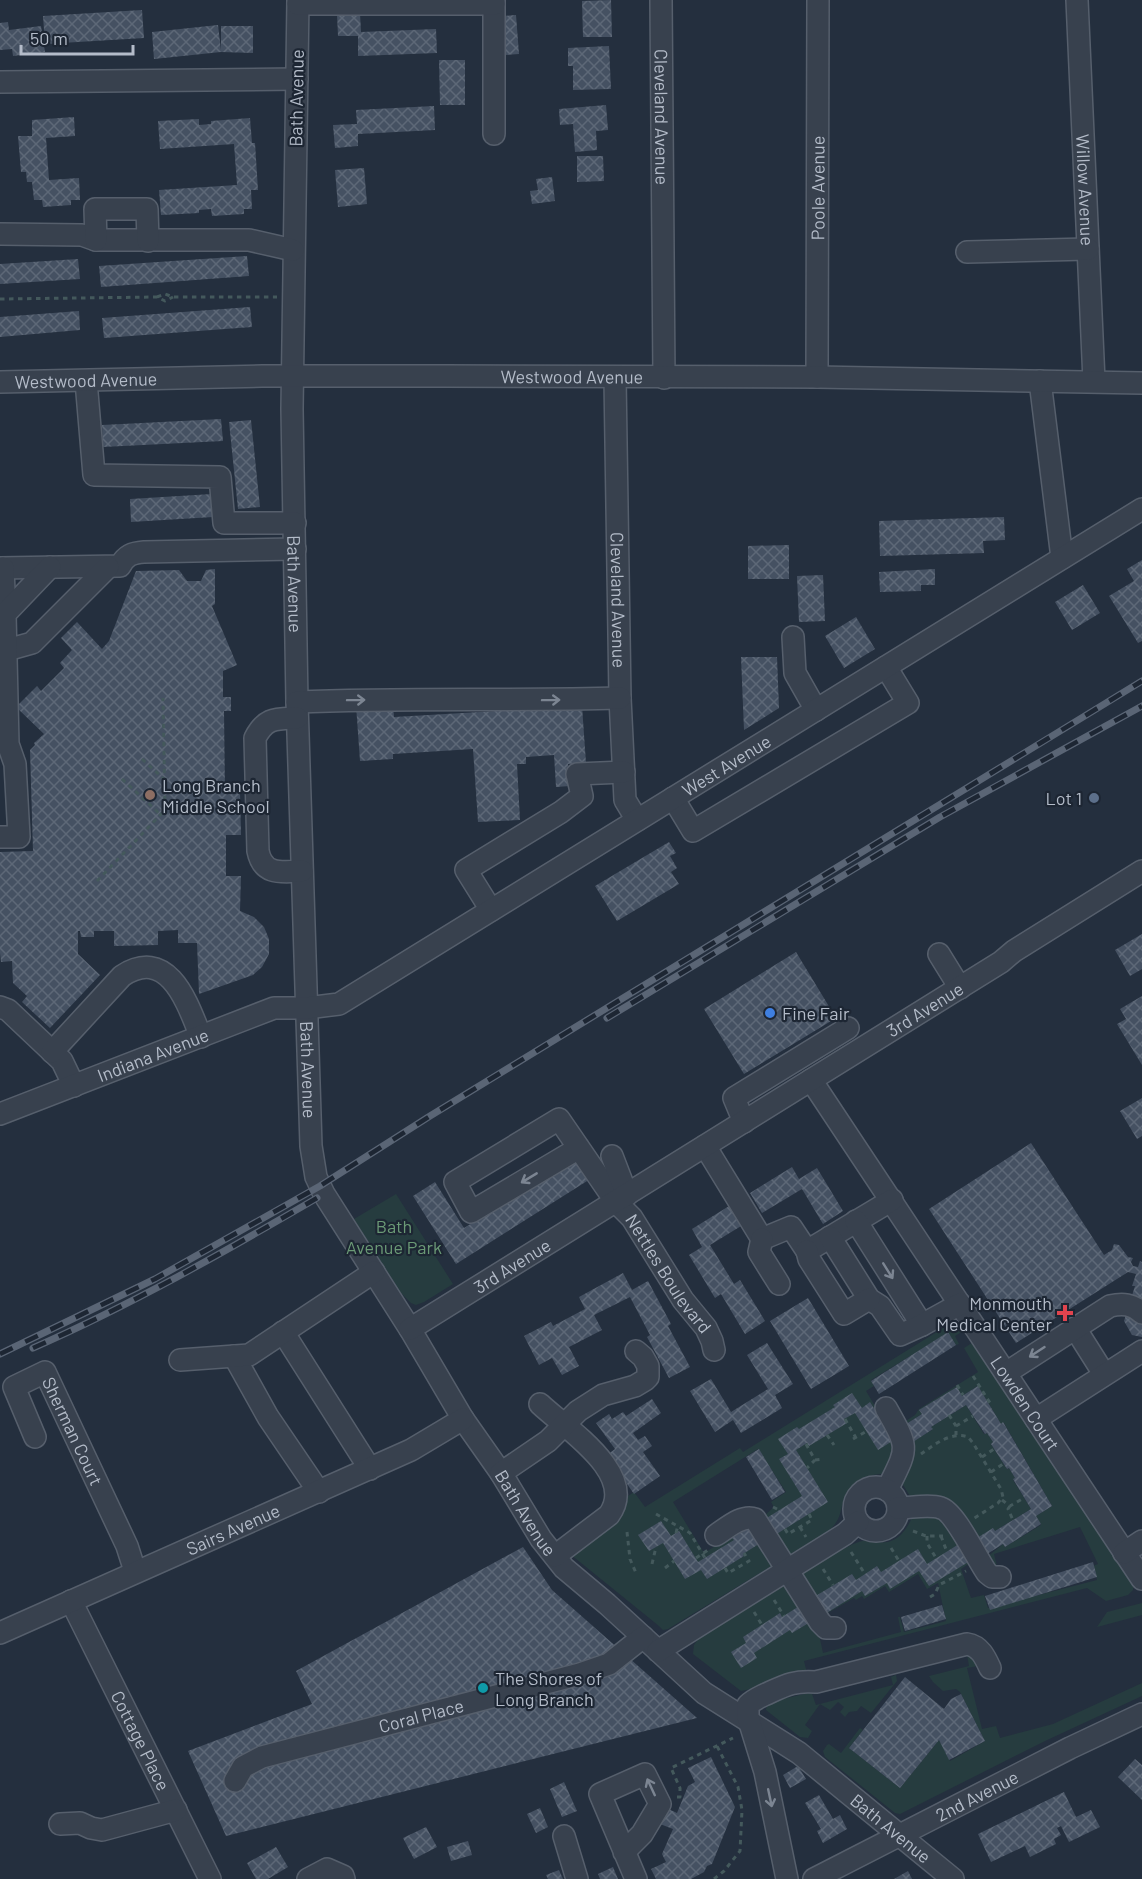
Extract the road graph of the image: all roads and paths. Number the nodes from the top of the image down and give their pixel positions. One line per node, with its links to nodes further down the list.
1 (661, 0): 20 (street, Cleveland Avenue)
2 (818, 0): 18 (street, Poole Avenue)
3 (1077, 0): 12 (street, Willow Avenue)
4 (298, 2): 5 (street); 6 (street, Bath Avenue)
5 (494, 2): 8 (street)
6 (297, 79): 7 (street); 13 (street, Bath Avenue)
7 (0, 82)
8 (494, 134)
9 (0, 234): 10 (street)
10 (96, 240): 11 (street); 11 (street)
11 (148, 241): 13 (street)
12 (1088, 249): 14 (street); 23 (street, Willow Avenue)
13 (293, 250): 17 (street, Bath Avenue)
14 (967, 252)
15 (277, 297): 16 (path)
16 (0, 299)
17 (292, 377): 19 (street, Westwood Avenue); 21 (street, Westwood Avenue); 27 (street, Bath Avenue)
18 (817, 377): 20 (street, Westwood Avenue); 22 (street, Westwood Avenue)
19 (615, 378): 20 (street, Westwood Avenue); 38 (street, Cleveland Avenue)
20 (664, 378)
21 (86, 381): 24 (street, Westwood Avenue); 27 (street)
22 (1040, 381): 23 (street, Westwood Avenue); 29 (street)
23 (1094, 381): 25 (street, Westwood Avenue)
24 (0, 382)
25 (1142, 383)
26 (1142, 509): 29 (street, West Avenue)
27 (295, 523): 28 (street, Bath Avenue)
28 (295, 549): 31 (street); 39 (street, Bath Avenue)
29 (1062, 558): 36 (street, West Avenue)
30 (50, 567): 31 (street); 32 (street); 33 (street)
31 (108, 567): 35 (street)
32 (1, 568): 33 (street)
33 (5, 614): 35 (street)
34 (793, 637): 40 (street)
35 (3, 652): 48 (street)
36 (886, 667): 40 (street, West Avenue); 45 (street)
37 (163, 698): 44 (path)
38 (620, 698): 39 (street, one-way to 38); 42 (street, Cleveland Avenue)
39 (297, 710): 49 (street, Bath Avenue); 49 (street)
40 (816, 710): 45 (street, West Avenue)
41 (142, 759): 44 (path)
42 (624, 772): 47 (street, Cleveland Avenue); 52 (street)
43 (122, 779): 46 (path)
44 (164, 779): 46 (path)
45 (673, 798): 47 (street, West Avenue)
46 (160, 815): 51 (path)
47 (637, 820): 52 (street, West Avenue)
48 (0, 837)
49 (302, 871): 56 (street, Bath Avenue)
50 (1142, 871): 54 (street, 3rd Avenue)
51 (97, 881)
52 (491, 910): 56 (street, West Avenue)
53 (939, 954): 54 (street)
54 (960, 988): 58 (street, 3rd Avenue)
55 (0, 1007): 59 (street)
56 (307, 1008): 57 (street, Indiana Avenue); 73 (street, Bath Avenue)
57 (201, 1037): 59 (street); 61 (street, Indiana Avenue)
58 (858, 1051): 60 (street, 3rd Avenue); 63 (street)
59 (52, 1052): 61 (street)
60 (812, 1080): 63 (street, 3rd Avenue); 68 (street, Lowden Court)
61 (74, 1086): 62 (street, Indiana Avenue)
62 (0, 1114)
63 (744, 1122): 64 (street, 3rd Avenue)
64 (705, 1146): 67 (street, 3rd Avenue); 71 (street)
65 (579, 1148): 65 (street, one-way to 65); 67 (street)
66 (612, 1156): 67 (street)
67 (622, 1198): 80 (street, 3rd Avenue); 82 (street, Nettles Boulevard)
68 (892, 1200): 69 (street); 76 (street, Lowden Court)
69 (856, 1221): 70 (street); 78 (street, one-way to 78)
70 (830, 1237): 72 (street); 75 (street)
71 (762, 1239): 72 (street); 74 (street)
72 (807, 1251): 75 (street)
73 (374, 1272): 80 (street, Bath Avenue); 81 (street)
74 (780, 1284)
75 (869, 1299): 78 (street)
76 (960, 1304): 78 (street); 87 (street, Lowden Court)
77 (1142, 1313): 79 (street)
78 (922, 1325)
79 (1075, 1328): 87 (street, one-way to 87); 88 (street)
80 (410, 1329): 97 (street, Bath Avenue)
81 (283, 1332): 85 (street); 115 (street)
82 (714, 1350)
83 (636, 1351): 100 (street)
84 (1142, 1351): 88 (street)
85 (234, 1356): 86 (street); 119 (street)
86 (180, 1360)
87 (1005, 1373): 99 (street, Lowden Court)
88 (1104, 1374): 99 (street)
89 (973, 1376): 93 (path)
90 (957, 1385): 91 (path)
91 (963, 1395)
92 (540, 1404): 100 (street)
93 (989, 1404)
94 (886, 1408): 118 (street)
95 (949, 1415): 101 (path)
96 (973, 1416): 101 (path)
97 (463, 1419): 115 (street, Sairs Avenue); 117 (street, Bath Avenue)
98 (845, 1419): 102 (path)
99 (1036, 1419): 148 (street, Lowden Court)
100 (563, 1425): 117 (street); 150 (street)
101 (956, 1426): 104 (path)
102 (867, 1431)
103 (827, 1435): 107 (path)
104 (956, 1435): 109 (path); 110 (path)
105 (35, 1437): 163 (street, Sherman Court)
106 (806, 1444): 112 (path)
107 (834, 1445)
108 (994, 1449): 109 (path)
109 (982, 1457): 116 (path)
110 (918, 1458)
111 (824, 1459): 112 (path)
112 (815, 1460): 114 (path)
113 (1004, 1464): 116 (path)
114 (807, 1468)
115 (370, 1469): 119 (street, Sairs Avenue)
116 (991, 1472): 121 (path)
117 (501, 1473): 150 (street, Bath Avenue)
118 (887, 1490): 124 (street); 129 (street)
119 (319, 1492): 163 (street, Sairs Avenue)
120 (1024, 1498): 122 (path)
121 (1002, 1500): 122 (path); 130 (path)
122 (1010, 1506): 128 (path)
123 (773, 1507): 125 (path)
124 (898, 1508): 129 (street); 156 (street)
125 (779, 1510)
126 (656, 1514): 131 (path)
127 (809, 1514): 132 (path)
128 (1013, 1520)
129 (858, 1522): 161 (street)
130 (966, 1523)
131 (678, 1525): 136 (path); 151 (path)
132 (800, 1527): 133 (path); 141 (path)
133 (785, 1529)
134 (913, 1531): 139 (path)
135 (627, 1532): 164 (path)
136 (676, 1533)
137 (948, 1533): 140 (path)
138 (716, 1535): 161 (street)
139 (927, 1536): 140 (path); 152 (path)
140 (940, 1536): 146 (path)
141 (806, 1538)
142 (1142, 1541): 148 (street)
143 (656, 1547): 157 (path)
144 (891, 1548): 155 (path)
145 (851, 1552): 165 (path)
146 (947, 1552)
147 (744, 1553): 153 (path)
148 (1124, 1553): 168 (street, Lowden Court)
149 (753, 1555): 153 (path)
150 (555, 1556): 178 (street, Bath Avenue)
151 (705, 1558)
152 (936, 1558)
153 (747, 1559): 158 (path)
154 (674, 1560): 159 (path)
155 (899, 1561)
156 (981, 1563): 167 (street); 170 (path)
157 (652, 1564)
158 (739, 1567): 160 (path); 166 (path)
159 (664, 1568)
160 (725, 1568)
161 (788, 1569): 176 (street); 178 (street)
162 (823, 1569): 169 (path)
163 (135, 1571): 172 (street, Sairs Avenue)
164 (636, 1573)
165 (865, 1574)
166 (744, 1575)
167 (1000, 1577)
168 (1142, 1579)
169 (833, 1585)
170 (930, 1597)
171 (774, 1600): 174 (path)
172 (71, 1601): 177 (street, Sairs Avenue); 188 (street, Cottage Place)
173 (754, 1612): 175 (path)
174 (784, 1616)
175 (762, 1625)
176 (835, 1628)
177 (0, 1633)
178 (651, 1644): 180 (street, Bath Avenue); 187 (street, Coral Place)
179 (990, 1668): 181 (street)
180 (704, 1693): 181 (street); 183 (street, Bath Avenue)
181 (761, 1696): 183 (street)
182 (1142, 1714): 191 (street, 2nd Avenue)
183 (749, 1722): 185 (street, Bath Avenue); 186 (street)
184 (717, 1746): 198 (path)
185 (788, 1746): 186 (street); 191 (street, Bath Avenue)
186 (761, 1760): 199 (street, one-way to 199)
187 (235, 1781)
188 (176, 1810): 189 (street); 193 (street, Cottage Place)
189 (60, 1824)
190 (564, 1836): 196 (street)
191 (899, 1836): 200 (street, 2nd Avenue); 201 (street, Bath Avenue)
192 (624, 1852): 197 (street)
193 (210, 1879)
194 (308, 1879): 195 (street)
195 (344, 1879)
196 (577, 1879)
197 (636, 1879)
198 (714, 1879)
199 (787, 1879)
200 (814, 1879)
201 (953, 1879)

